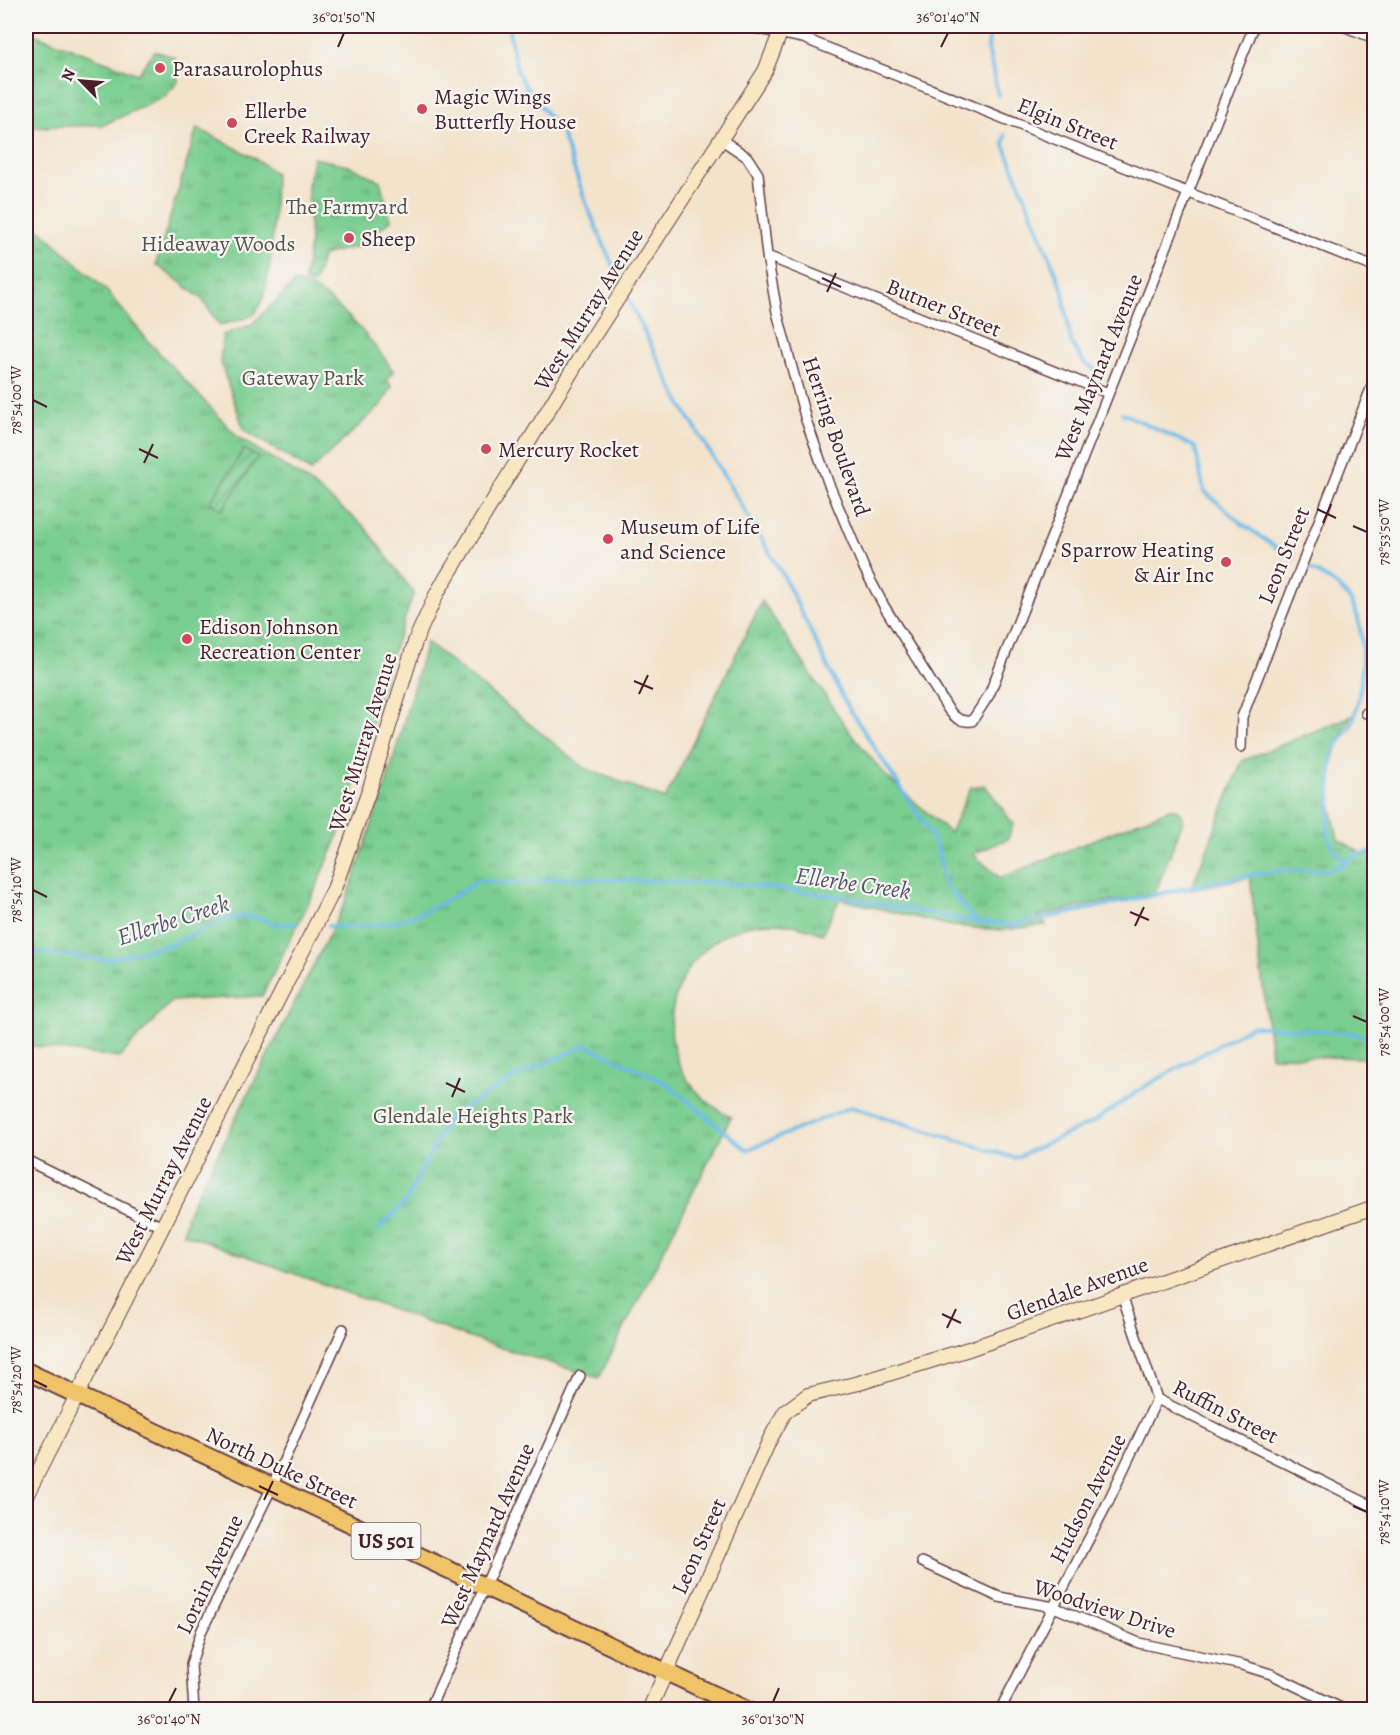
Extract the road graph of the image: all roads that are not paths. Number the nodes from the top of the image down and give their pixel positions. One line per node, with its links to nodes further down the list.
1 (744, 26): 4 (street, Elgin Street)
2 (1254, 26): 7 (street, West Maynard Avenue)
3 (1343, 26): 5 (street)
4 (781, 29): 6 (street, West Murray Avenue); 7 (street, Elgin Street)
5 (1374, 38)
6 (722, 140): 8 (street, Herring Boulevard); 16 (street, West Murray Avenue)
7 (1188, 192): 9 (street, Elgin Street); 11 (street, West Maynard Avenue)
8 (767, 256): 11 (street, Butner Street); 12 (street, Herring Boulevard)
9 (1374, 267)
10 (1374, 381): 13 (street, Leon Street)
11 (1108, 393): 12 (street, West Maynard Avenue)
12 (972, 721)
13 (1241, 747)
14 (26, 1160): 16 (street)
15 (1374, 1207): 17 (street, Glendale Avenue)
16 (162, 1227): 21 (street, West Murray Avenue)
17 (1122, 1295): 22 (street, Ruffin Street); 23 (street, Glendale Avenue)
18 (343, 1329): 24 (street, Lorain Avenue)
19 (26, 1371): 21 (highway, North Duke Street / US 501)
20 (579, 1376): 28 (street, West Maynard Avenue)
21 (78, 1396): 24 (highway, North Duke Street / US 501); 25 (street, West Murray Avenue)
22 (1156, 1399): 26 (street, Ruffin Street); 29 (street, Hudson Avenue)
23 (793, 1404): 30 (street, Leon Street)
24 (272, 1487): 28 (highway, North Duke Street / US 501); 31 (street, Lorain Avenue)
25 (26, 1496)
26 (1374, 1507)
27 (922, 1562): 29 (street, Woodview Drive)
28 (484, 1588): 30 (highway, North Duke Street / US 501); 32 (street, West Maynard Avenue)
29 (1054, 1607): 35 (street, Hudson Avenue); 36 (street, Woodview Drive)
30 (667, 1671): 33 (street, Leon Street); 34 (highway, North Duke Street / US 501)
31 (194, 1710)
32 (429, 1710)
33 (649, 1710)
34 (747, 1710)
35 (1000, 1710)
36 (1345, 1710)

